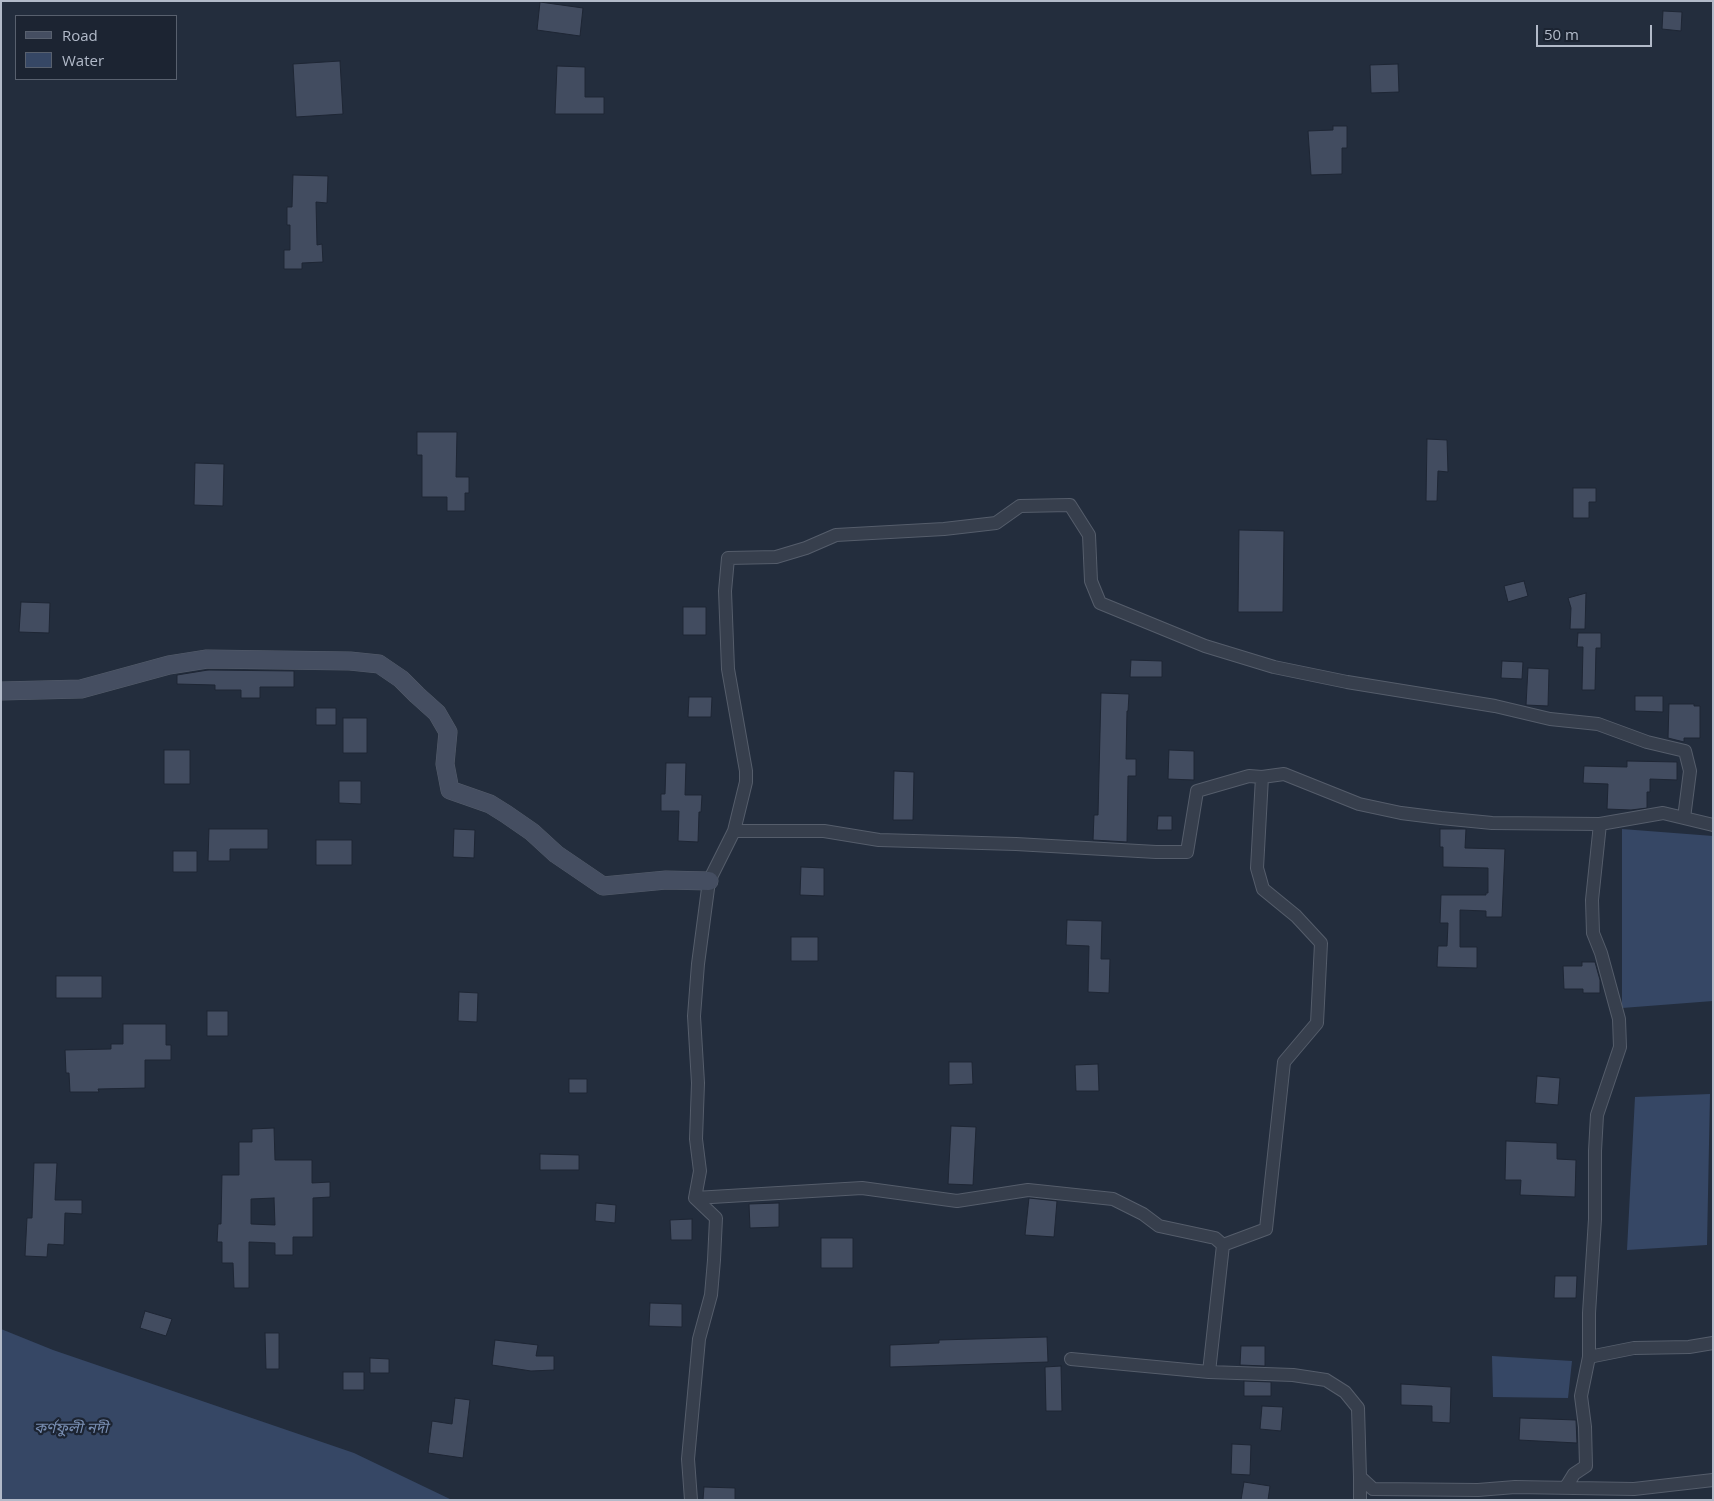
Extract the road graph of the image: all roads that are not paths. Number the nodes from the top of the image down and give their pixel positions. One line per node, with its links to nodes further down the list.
1 (1, 691): 7 (street)
2 (1262, 777): 4 (street); 6 (street); 9 (street)
3 (1684, 818): 4 (street); 5 (street); 6 (street)
4 (1600, 824): 11 (street)
5 (1713, 825)
6 (734, 831): 7 (street)
7 (709, 881): 8 (street)
8 (695, 1198): 9 (street); 17 (street)
9 (1224, 1245): 13 (street)
10 (1713, 1344): 11 (street)
11 (1589, 1357): 16 (street)
12 (1071, 1359): 13 (street)
13 (1209, 1372): 14 (street)
14 (1360, 1477): 16 (street); 18 (street)
15 (1713, 1480): 16 (street)
16 (1566, 1487)
17 (691, 1500)
18 (1360, 1500)

